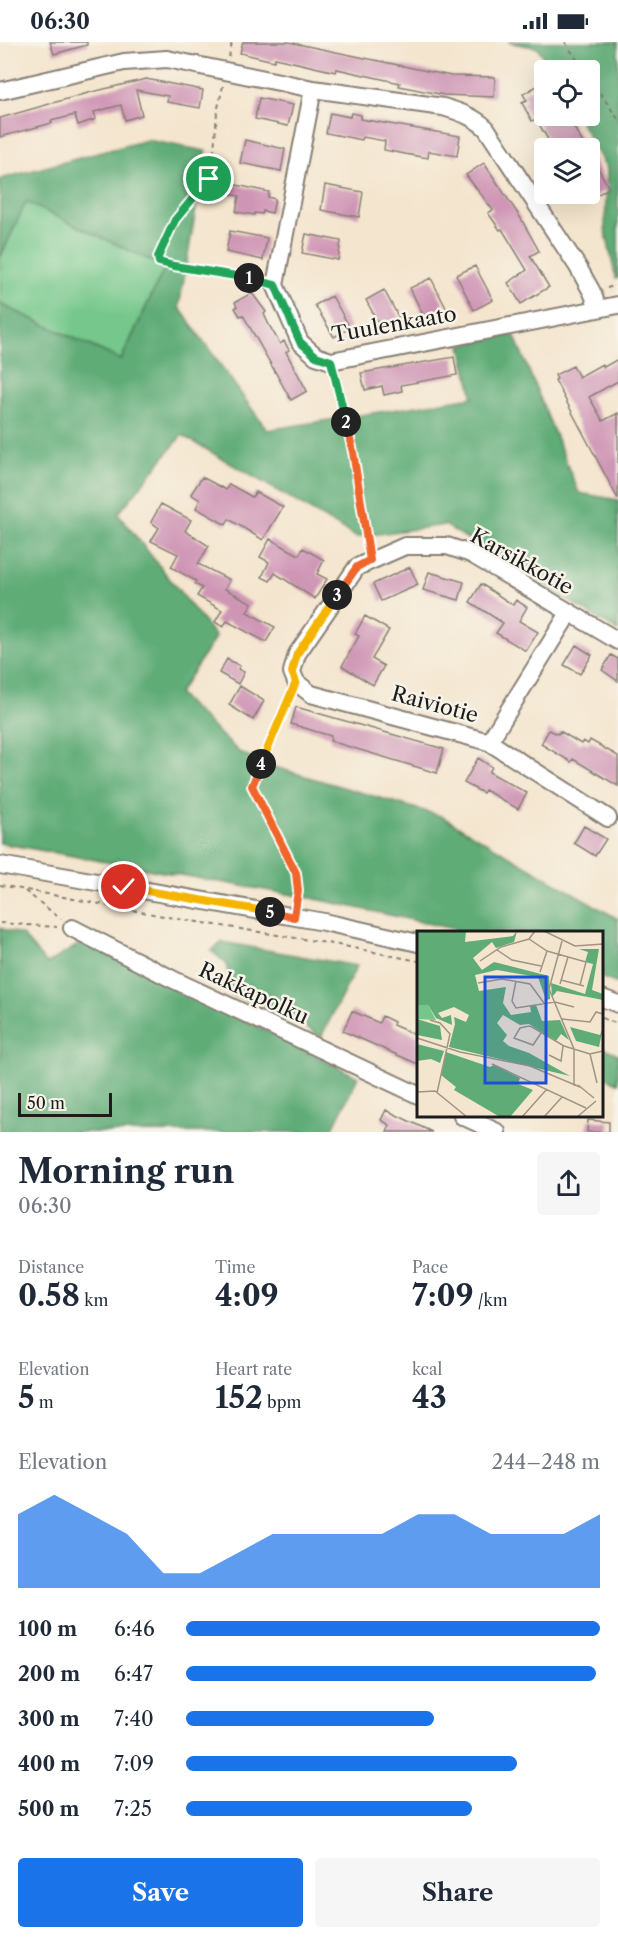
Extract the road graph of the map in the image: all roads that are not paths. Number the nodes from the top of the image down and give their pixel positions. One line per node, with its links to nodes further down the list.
1 (313, 89): 2 (street); 4 (street); 4 (street, Tuulenkaato)
2 (0, 91)
3 (618, 305): 4 (street, Tuulenkaato)
4 (598, 308)
5 (569, 613): 6 (street, Karsikkotie); 7 (street, Karsikkotie); 8 (street, Raiviotie)
6 (618, 641)
7 (296, 682): 8 (street, Raiviotie)
8 (489, 742): 9 (street)
9 (608, 818)
10 (0, 864): 12 (street)
11 (72, 928): 15 (street, Rakkapolku)
12 (417, 943)
13 (603, 998): 14 (street)
14 (618, 1005)
15 (417, 1095)
16 (464, 1117): 17 (street)
17 (497, 1132)

